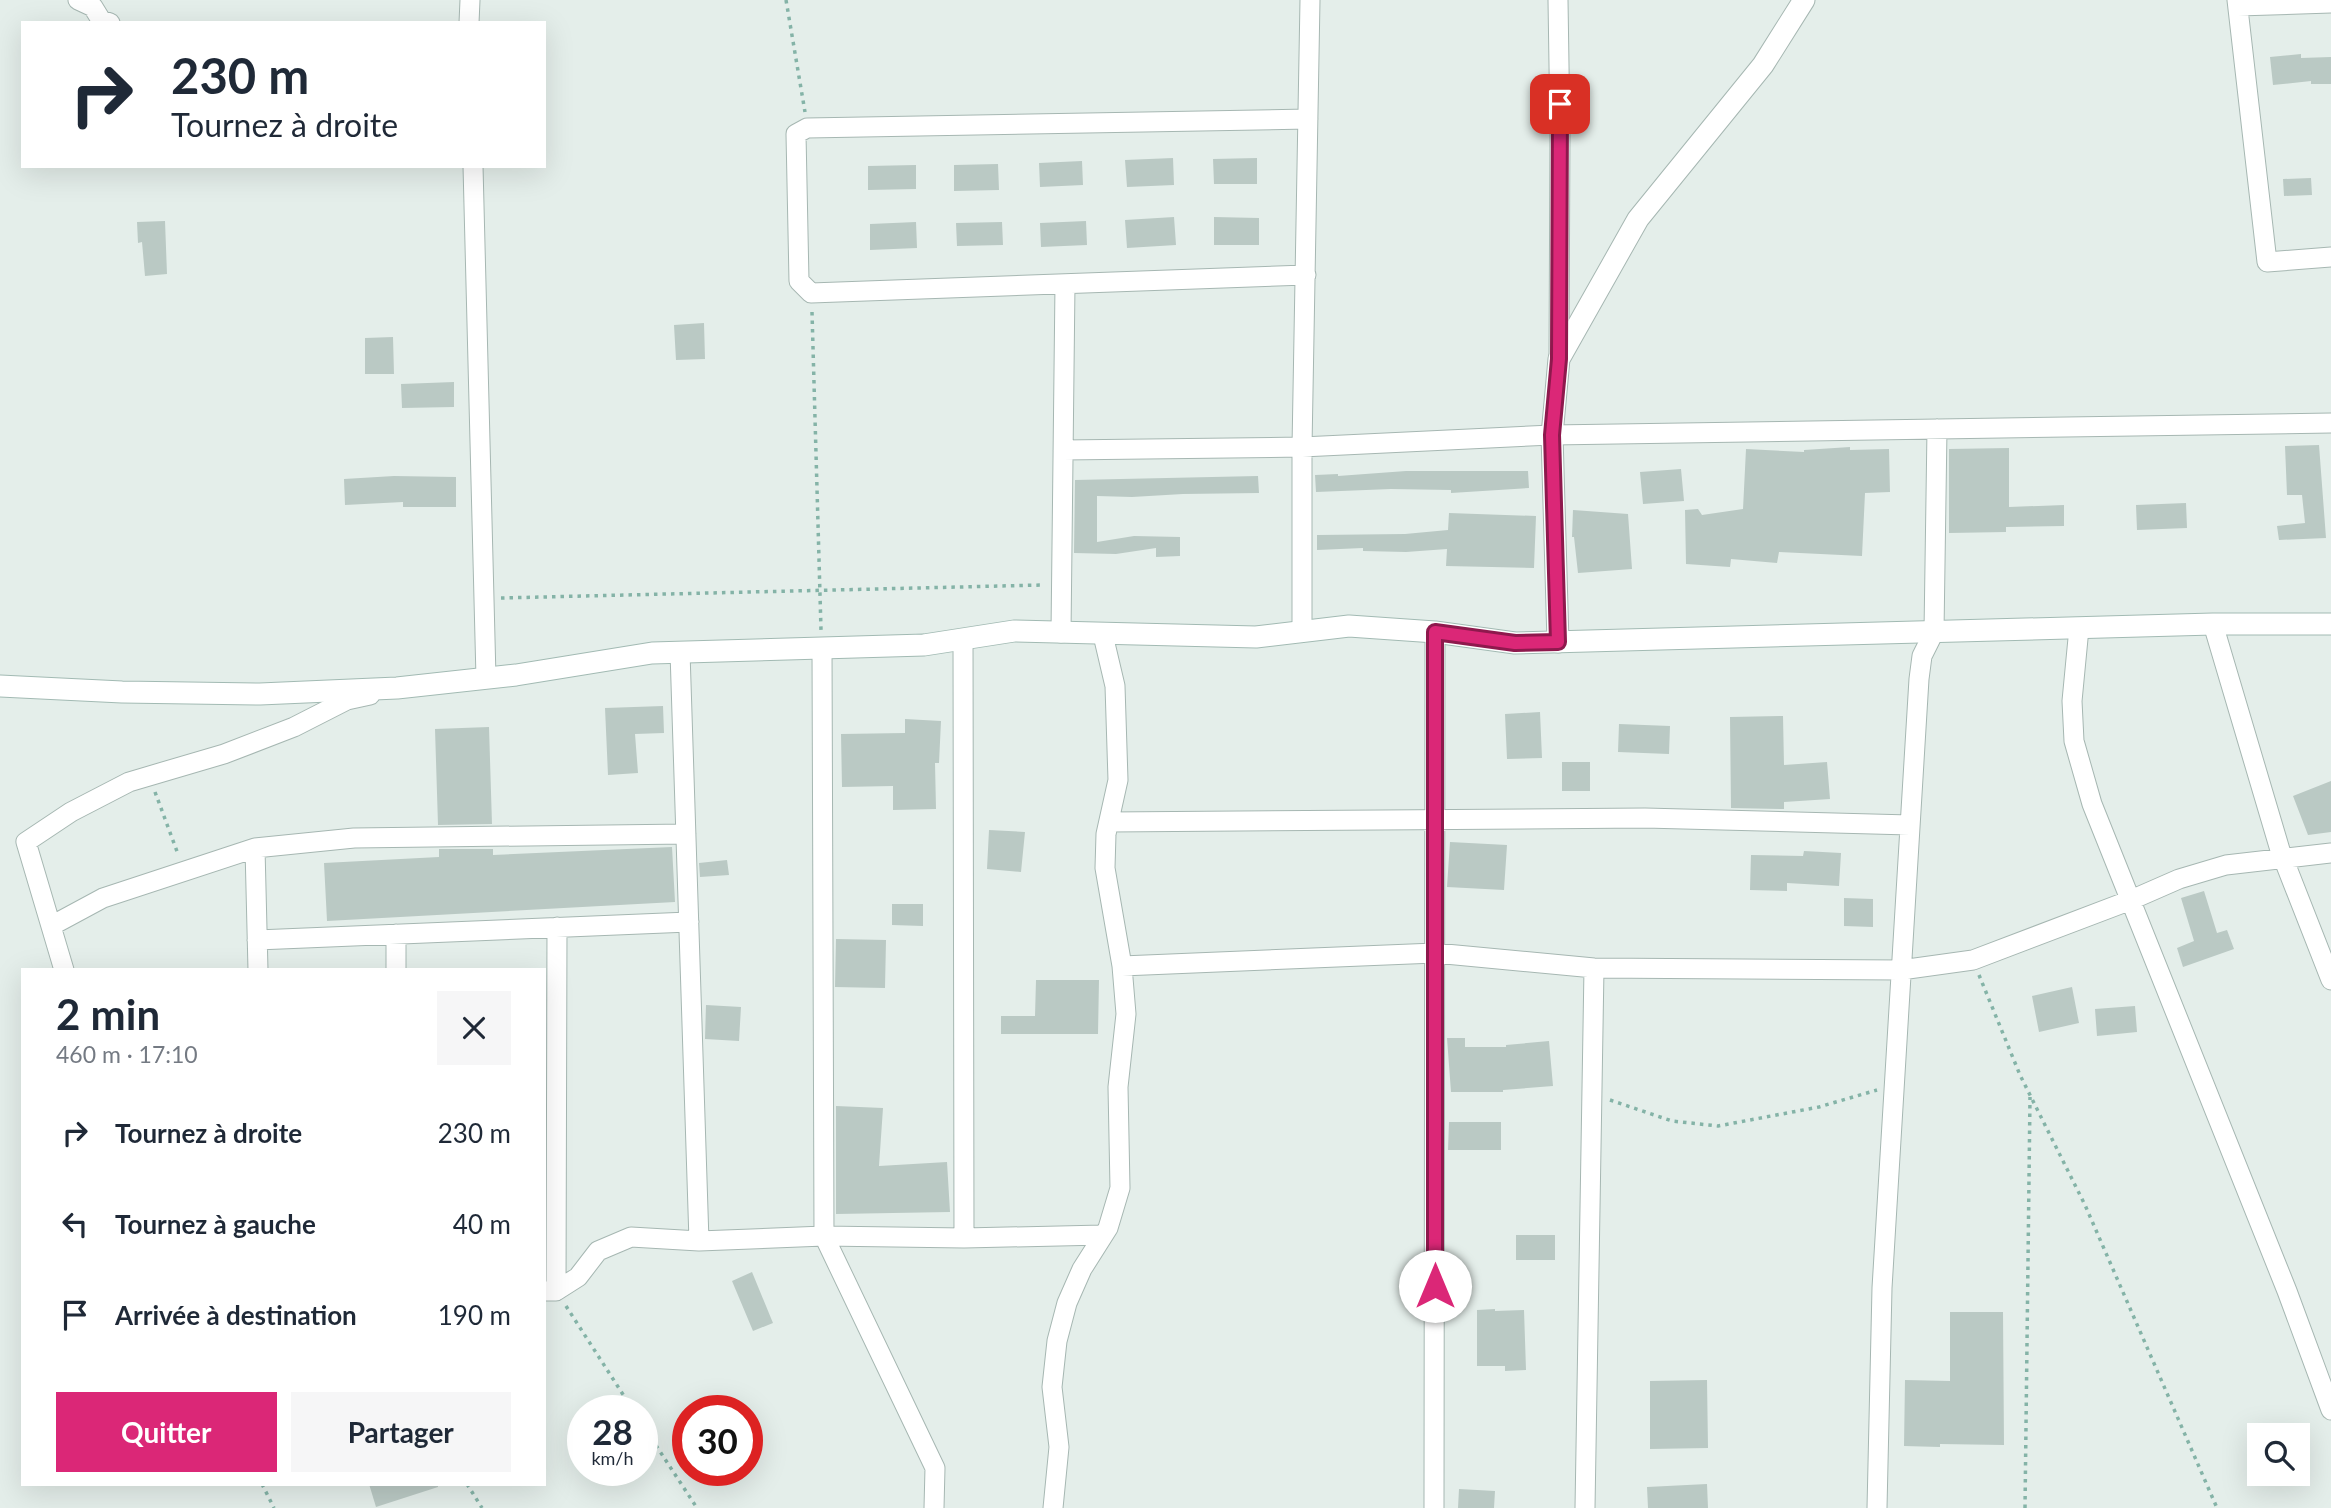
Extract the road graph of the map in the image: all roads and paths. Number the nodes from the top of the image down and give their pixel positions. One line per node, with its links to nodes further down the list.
1 (78, 0): 9 (street)
2 (470, 0): 10 (street)
3 (786, 0): 12 (path)
4 (1310, 0): 11 (street)
5 (1558, 0): 18 (street)
6 (1804, 0): 18 (main road)
7 (2238, 3): 8 (street); 14 (street)
8 (2331, 3)
9 (105, 21)
10 (469, 21)
11 (1308, 119): 12 (street); 15 (street)
12 (807, 128): 17 (street)
13 (473, 168): 26 (street)
14 (2331, 257)
15 (1306, 275): 16 (street); 22 (street)
16 (1065, 284): 17 (street); 23 (street)
17 (811, 293): 25 (path)
18 (1559, 359): 21 (main road)
19 (2331, 423): 20 (street)
20 (1937, 429): 21 (street); 32 (street)
21 (1552, 435): 22 (street); 36 (main road)
22 (1302, 447): 23 (street); 30 (street)
23 (1063, 450): 24 (street)
24 (1061, 584): 25 (path); 33 (street)
25 (820, 590): 26 (path); 37 (path)
26 (484, 599): 39 (street)
27 (2213, 624): 28 (main road); 29 (main road); 49 (street)
28 (2331, 624)
29 (2079, 628): 32 (main road); 51 (street)
30 (1302, 632): 31 (main road); 34 (main road)
31 (1435, 632): 36 (main road); 43 (street)
32 (1934, 632): 36 (main road); 45 (street)
33 (1061, 633): 34 (main road); 35 (main road)
34 (1103, 635): 44 (street)
35 (963, 639): 37 (main road); 72 (street)
36 (1558, 642)
37 (822, 648): 38 (main road); 71 (street)
38 (680, 652): 39 (main road); 46 (street)
39 (486, 678): 41 (main road)
40 (0, 686): 41 (main road)
41 (397, 688): 42 (street)
42 (148, 776): 50 (path); 53 (street)
43 (1435, 820): 44 (street); 45 (street); 57 (street)
44 (1109, 822): 59 (street)
45 (1910, 825): 64 (street)
46 (686, 834): 47 (street); 52 (street)
47 (255, 848): 50 (street); 56 (street)
48 (2331, 853): 49 (street)
49 (2283, 858): 51 (street); 65 (street)
50 (196, 866): 53 (street)
51 (2131, 900): 58 (street); 76 (street)
52 (689, 922): 54 (street); 73 (street)
53 (51, 926): 60 (street)
54 (557, 927): 55 (street); 69 (street)
55 (396, 934): 56 (street); 62 (street)
56 (257, 940): 61 (street)
57 (1435, 953): 59 (street); 63 (street); 85 (street)
58 (1973, 960): 64 (street); 68 (path)
59 (1122, 966): 70 (street)
60 (63, 968)
61 (258, 968)
62 (396, 968)
63 (1594, 968): 64 (street); 67 (street)
64 (1901, 970): 66 (street)
65 (2331, 980)
66 (1894, 1085): 67 (path); 87 (street)
67 (1592, 1091): 86 (street)
68 (2030, 1095): 88 (path); 89 (path)
69 (550, 1226): 74 (street)
70 (1103, 1235): 72 (street); 84 (street)
71 (824, 1236): 72 (street); 73 (street); 83 (street)
72 (964, 1238)
73 (699, 1241): 74 (street)
74 (550, 1291): 75 (path)
75 (623, 1395)
76 (2331, 1410)
77 (658, 1448): 82 (path)
78 (263, 1486): 80 (path)
79 (468, 1486): 81 (path)
80 (274, 1508)
81 (482, 1508)
82 (697, 1508)
83 (934, 1508)
84 (1053, 1508)
85 (1434, 1508)
86 (1585, 1508)
87 (1877, 1508)
88 (2025, 1508)
89 (2217, 1508)

